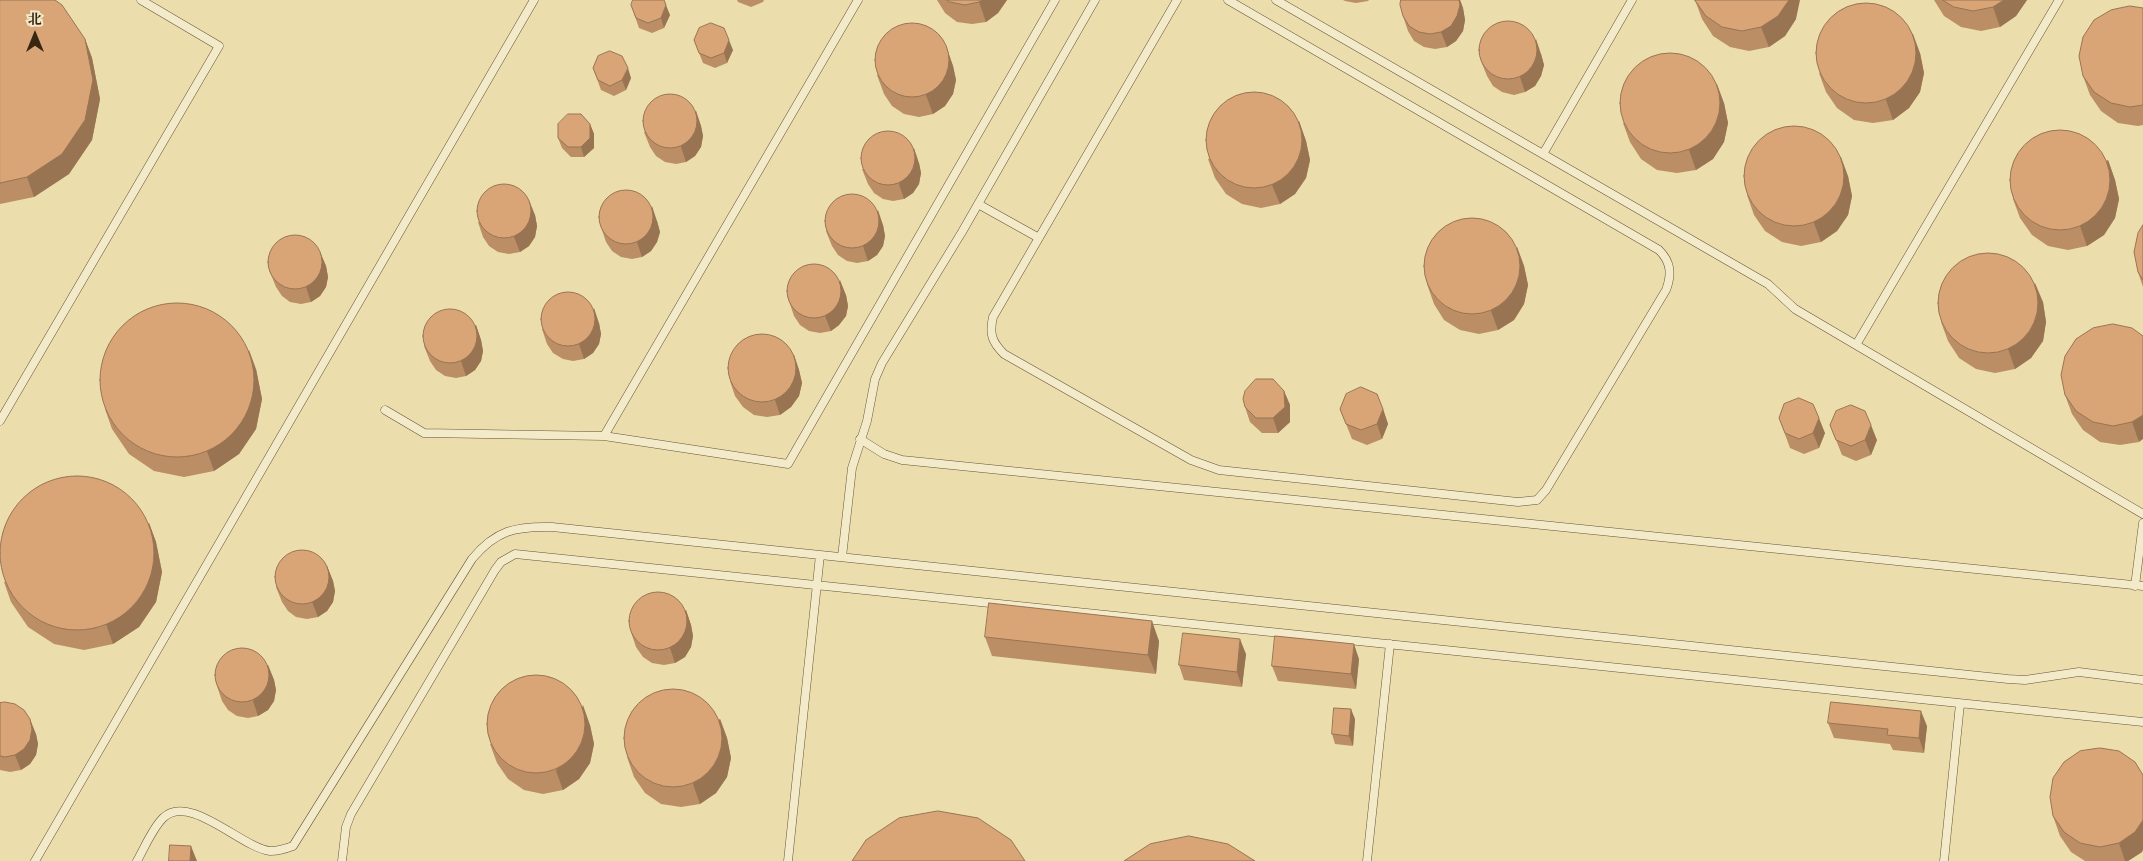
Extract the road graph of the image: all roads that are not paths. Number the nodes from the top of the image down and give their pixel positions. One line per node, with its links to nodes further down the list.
1 (141, 0): 16 (lane)
2 (534, 0): 29 (lane)
3 (858, 0): 17 (lane)
4 (1055, 0): 17 (lane)
5 (1095, 0): 12 (lane)
6 (1177, 0): 13 (lane)
7 (1228, 0): 13 (lane)
8 (1276, 0): 11 (lane)
9 (1632, 0): 11 (lane)
10 (2059, 0): 14 (lane)
11 (1543, 154): 14 (lane)
12 (978, 204): 13 (lane); 18 (lane)
13 (1039, 238)
14 (1856, 345): 19 (lane)
15 (385, 410): 17 (lane)
16 (0, 421)
17 (604, 436)
18 (860, 439): 22 (lane); 24 (lane)
19 (2143, 514)
20 (2143, 523): 24 (lane)
21 (820, 555): 22 (lane); 23 (lane); 30 (lane)
22 (842, 557): 26 (lane)
23 (817, 584): 25 (lane); 31 (lane); 32 (lane)
24 (2139, 586)
25 (1390, 644): 27 (lane); 33 (lane)
26 (2143, 680)
27 (1960, 704): 28 (lane); 34 (lane)
28 (2143, 722)
29 (35, 861)
30 (137, 861)
31 (342, 861)
32 (788, 861)
33 (1367, 861)
34 (1944, 861)

